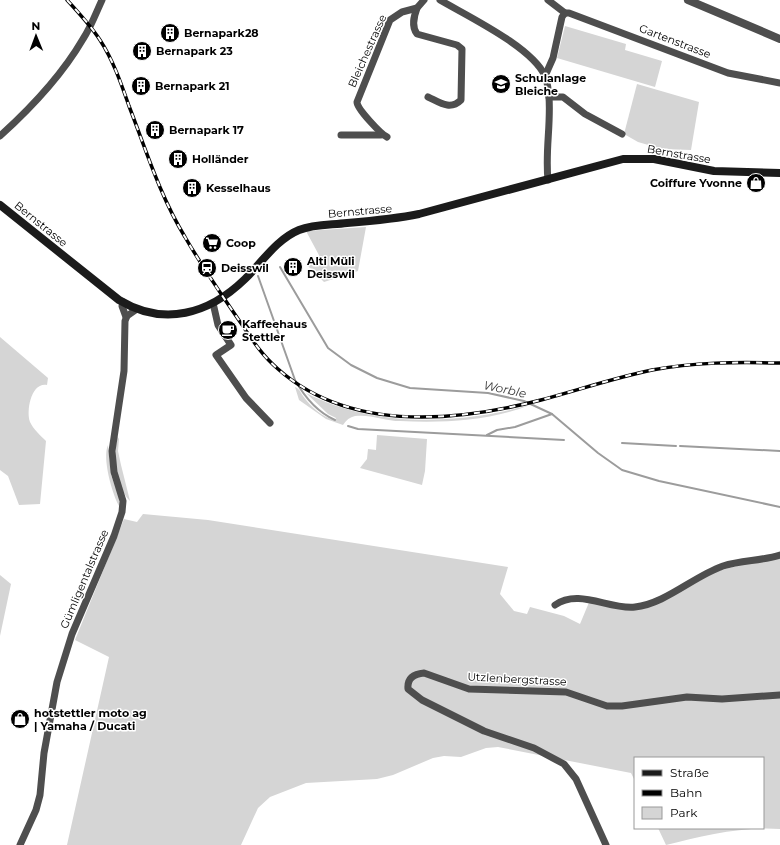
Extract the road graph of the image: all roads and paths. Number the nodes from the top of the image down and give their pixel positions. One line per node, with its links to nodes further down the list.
1 (102, 0): 15 (street)
2 (424, 0): 6 (street, Bleichestrasse)
3 (440, 0): 9 (street)
4 (548, 0): 7 (street, Gartenstrasse)
5 (688, 0): 8 (street)
6 (417, 8): 11 (street); 14 (street, Bleichestrasse)
7 (565, 13): 9 (street); 10 (street, Gartenstrasse)
8 (780, 38)
9 (545, 76): 12 (street)
10 (780, 83)
11 (428, 97)
12 (549, 97): 13 (street); 17 (street)
13 (622, 134)
14 (341, 135)
15 (0, 136)
16 (780, 173): 17 (main road, Bernstrasse)
17 (548, 180): 20 (main road, Bernstrasse)
18 (0, 205): 19 (main road, Bernstrasse)
19 (123, 302): 21 (main road, Bernstrasse); 22 (street, Gümligentalstrasse)
20 (213, 303): 21 (main road, Bernstrasse); 23 (street)
21 (137, 309): 22 (street)
22 (126, 317): 27 (street, Gümligentalstrasse)
23 (270, 423)
24 (780, 555): 25 (street)
25 (555, 605)
26 (780, 695): 28 (street, Utzlenbergstrasse)
27 (20, 845)
28 (606, 845)

